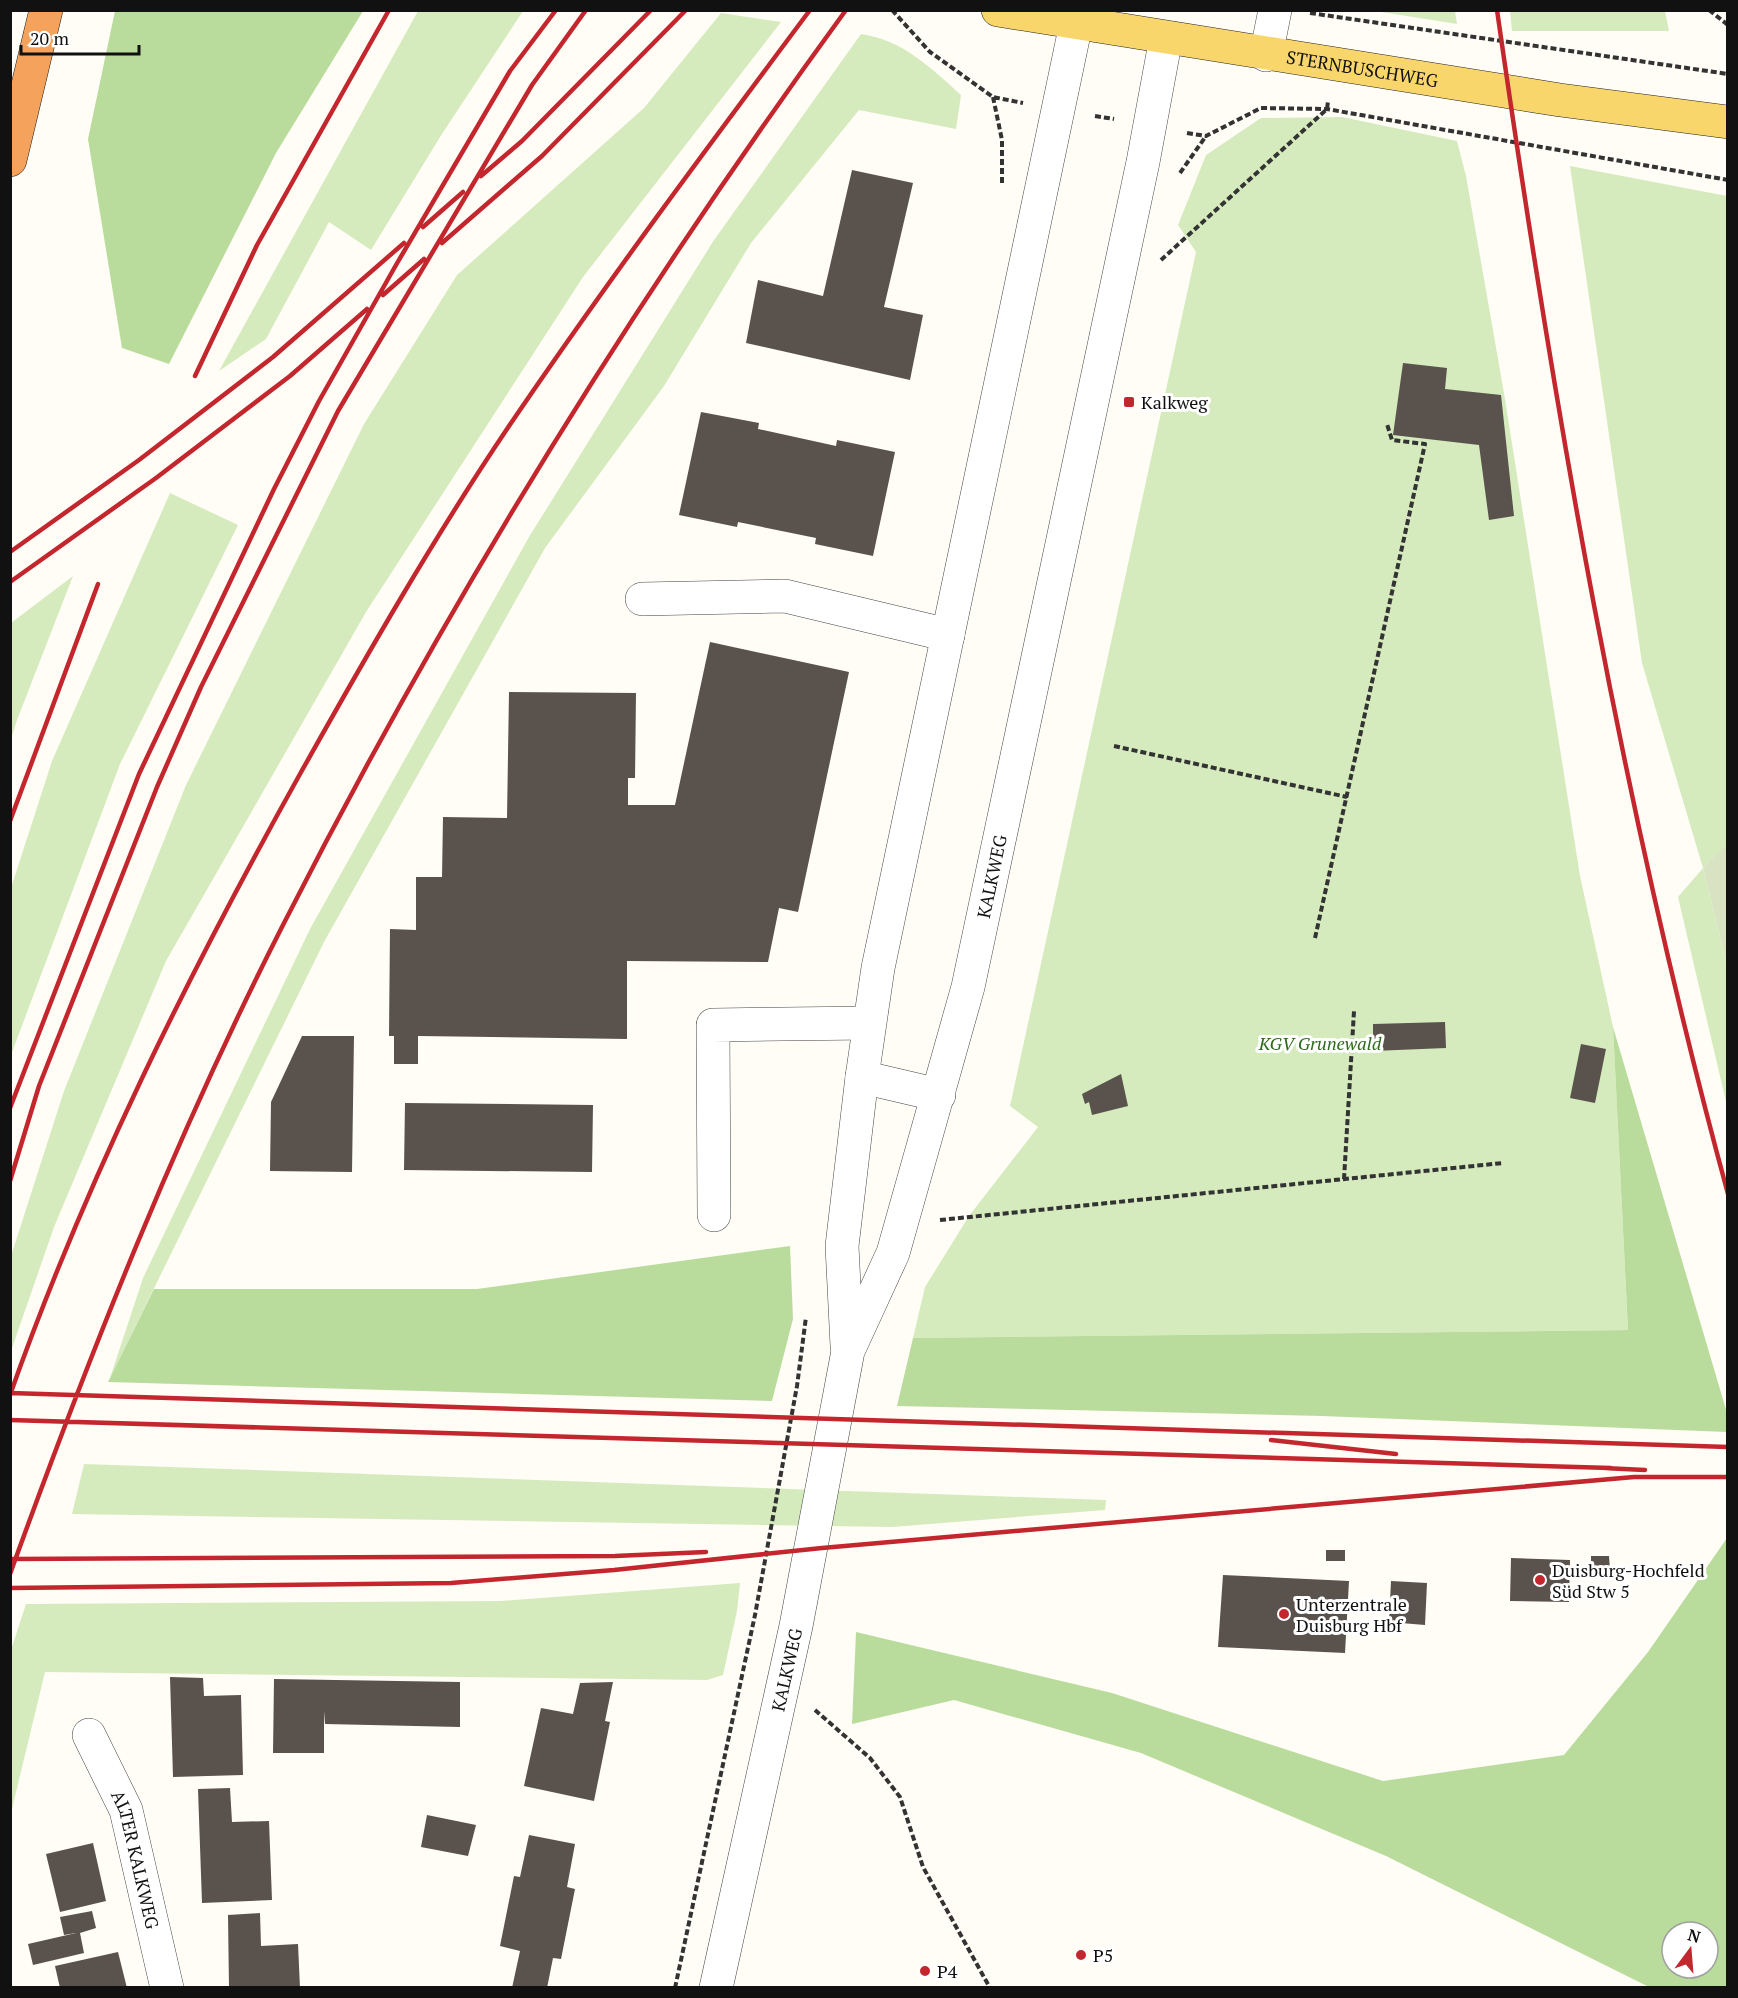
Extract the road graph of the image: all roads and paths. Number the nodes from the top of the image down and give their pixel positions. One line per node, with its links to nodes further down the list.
1 (46, 10): 11 (highway)
2 (998, 10): 5 (main road, STERNBUSCHWEG)
3 (1709, 10): 6 (path)
4 (1290, 11): 8 (street); 9 (path)
5 (1076, 24): 7 (main road, STERNBUSCHWEG); 16 (street, KALKWEG)
6 (1728, 25)
7 (1166, 38): 8 (main road, STERNBUSCHWEG); 23 (street, KALKWEG)
8 (1266, 55): 10 (main road, STERNBUSCHWEG)
9 (1728, 74)
10 (1728, 122)
11 (10, 160)
12 (1728, 180): 13 (path)
13 (1159, 262)
14 (1387, 424): 18 (path)
15 (642, 599): 16 (street)
16 (948, 635): 21 (street, KALKWEG)
17 (1114, 746): 18 (path)
18 (1347, 797): 19 (path)
19 (1315, 938)
20 (1354, 1011): 25 (path)
21 (869, 1023): 22 (street, KALKWEG); 26 (street)
22 (862, 1077): 23 (street); 28 (street, KALKWEG)
23 (939, 1095): 28 (street, KALKWEG)
24 (1503, 1163): 25 (path)
25 (1344, 1179): 27 (path)
26 (714, 1215)
27 (940, 1220)
28 (848, 1351): 34 (street, KALKWEG)
29 (797, 1386): 33 (path)
30 (812, 1708): 35 (path)
31 (89, 1735): 32 (street, ALTER KALKWEG)
32 (166, 1988)
33 (675, 1988)
34 (716, 1988)
35 (990, 1988)

